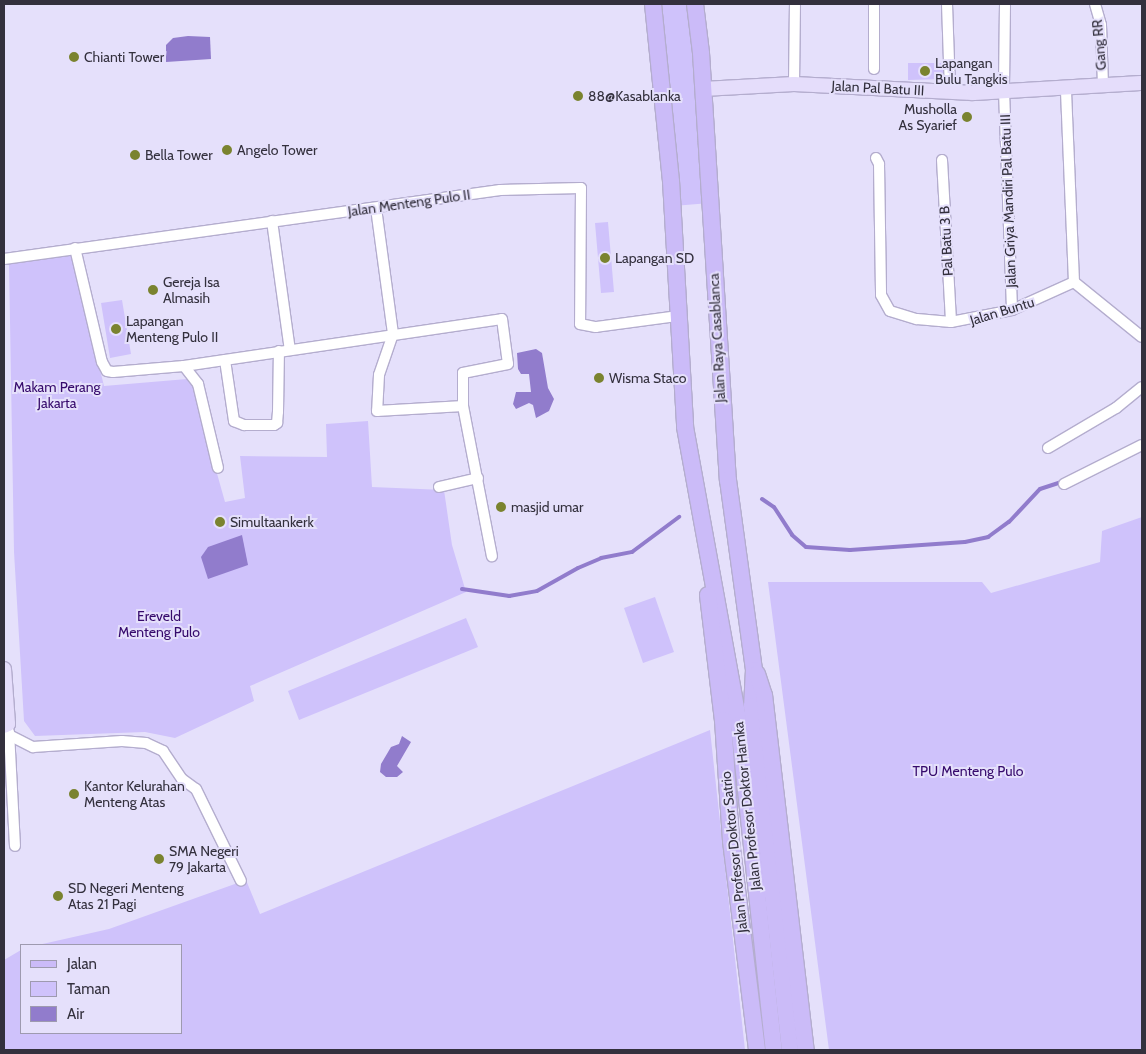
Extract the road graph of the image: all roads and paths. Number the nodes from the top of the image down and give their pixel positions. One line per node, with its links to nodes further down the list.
1 (653, 4): 24 (main road)
2 (695, 4): 12 (main road, Jalan Raya Casablanca)
3 (795, 4): 10 (street)
4 (874, 4): 8 (street)
5 (947, 4): 15 (street)
6 (1005, 4): 14 (street, Jalan Griya Mandiri Pal Batu III)
7 (1095, 4): 11 (street, Gang RR)
8 (874, 69)
9 (1142, 83): 11 (street, Jalan Pal Batu III)
10 (794, 84): 12 (street, Jalan Pal Batu III); 15 (street, Jalan Pal Batu III)
11 (1103, 86): 13 (street, Jalan Pal Batu III)
12 (703, 89): 43 (main road, Jalan Raya Casablanca)
13 (1066, 89): 14 (street, Jalan Pal Batu III); 22 (street)
14 (1004, 91): 15 (street, Jalan Pal Batu III); 23 (street, Jalan Griya Mandiri Pal Batu III)
15 (950, 92)
16 (876, 158): 25 (street, Jalan Buntu)
17 (942, 160): 25 (street, Pal Batu 3 B)
18 (376, 208): 19 (street, Jalan Menteng Pulo II); 24 (street, Jalan Menteng Pulo II); 26 (street)
19 (272, 221): 20 (street, Jalan Menteng Pulo II); 28 (street)
20 (76, 248): 21 (street, Jalan Menteng Pulo II); 31 (street)
21 (4, 260)
22 (1074, 282): 23 (street, Jalan Buntu); 27 (street)
23 (1012, 310): 25 (street, Jalan Buntu)
24 (677, 316): 41 (main road)
25 (951, 322)
26 (393, 334): 28 (street); 33 (street); 33 (street)
27 (1142, 336)
28 (290, 350): 29 (street)
29 (279, 352): 30 (street); 30 (street)
30 (225, 360): 31 (street)
31 (184, 366): 36 (street)
32 (1142, 387): 35 (street)
33 (463, 406): 37 (street)
34 (1142, 445): 38 (street)
35 (1048, 448)
36 (218, 468)
37 (478, 478): 39 (street); 40 (street)
38 (1064, 484)
39 (439, 487)
40 (492, 556)
41 (708, 563): 44 (main road, Jalan Profesor Doktor Hamka); 48 (main road, Jalan Profesor Doktor Satrio)
42 (4, 669): 45 (street)
43 (754, 670): 44 (main road, Jalan Profesor Doktor Hamka); 51 (main road)
44 (747, 724): 49 (main road, Jalan Profesor Doktor Hamka); 50 (main road, Jalan Profesor Doktor Hamka)
45 (7, 728): 46 (street); 47 (street)
46 (15, 846)
47 (242, 882)
48 (757, 1050)
49 (774, 1050)
50 (790, 1050)
51 (806, 1050)

